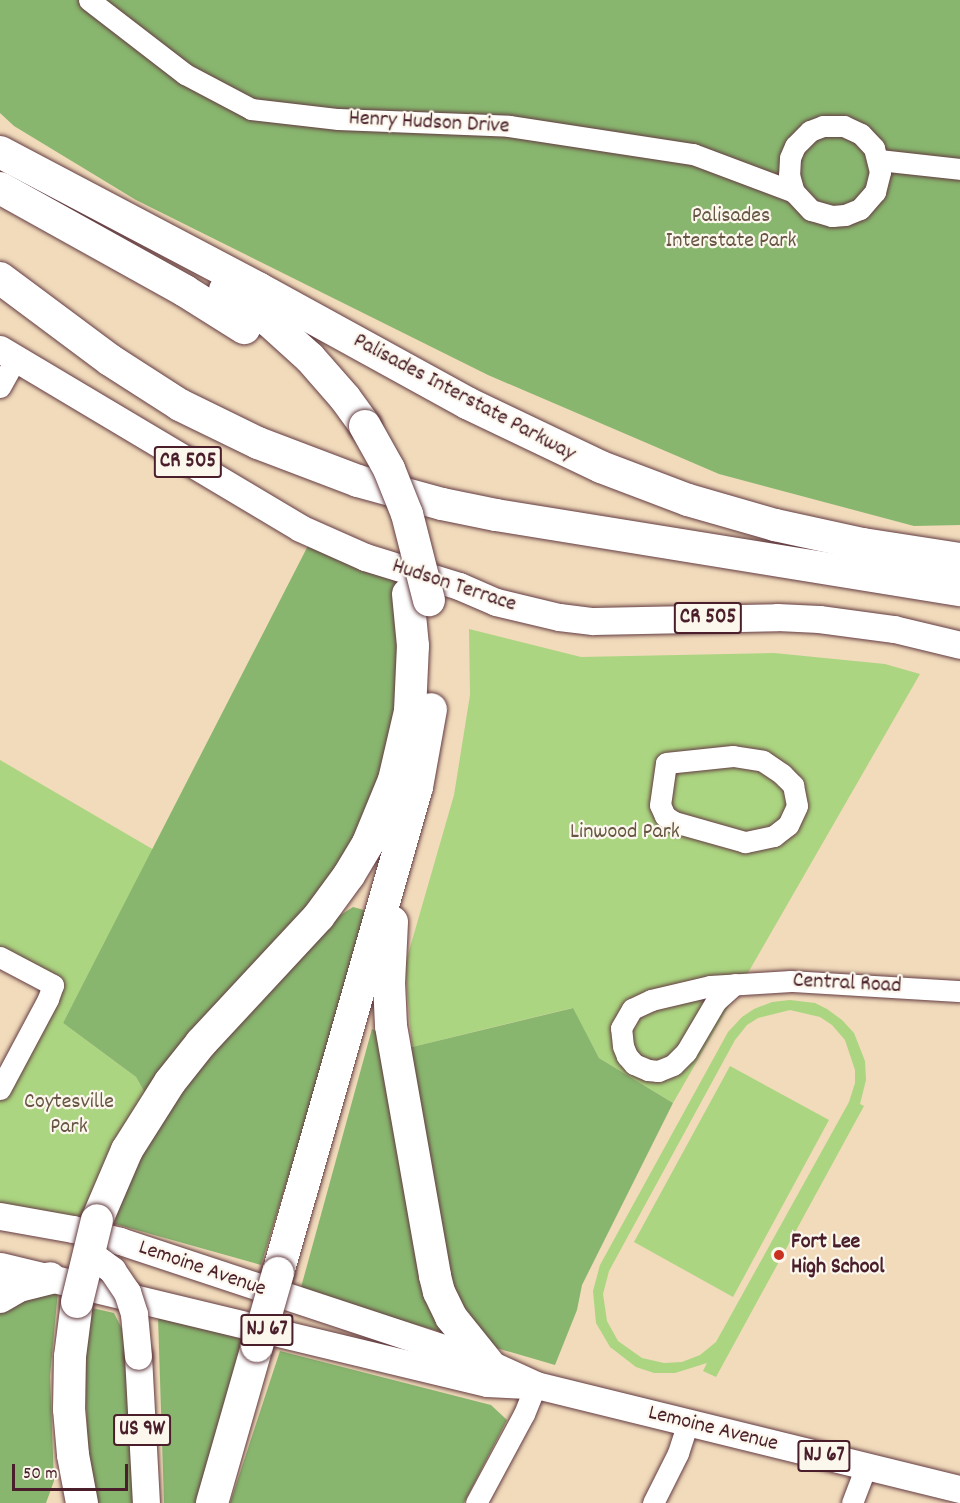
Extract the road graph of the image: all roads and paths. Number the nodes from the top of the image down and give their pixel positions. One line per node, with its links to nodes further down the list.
1 (89, 0): 7 (street, Henry Hudson Drive)
2 (0, 152): 14 (highway, Palisades Interstate Parkway)
3 (0, 157): 13 (highway)
4 (879, 160): 5 (street); 7 (street, Henry Hudson Drive); 7 (street)
5 (960, 169)
6 (0, 188): 13 (highway)
7 (794, 192)
8 (0, 278): 10 (highway)
9 (0, 288): 10 (highway)
10 (42, 309): 15 (highway)
11 (8, 354): 12 (street); 17 (main road, Hudson Terrace / CR 505)
12 (0, 387)
13 (357, 432): 16 (highway)
14 (960, 559)
15 (960, 590)
16 (419, 597): 19 (highway); 33 (highway, bridge)
17 (960, 645)
18 (665, 816): 18 (street)
19 (400, 846): 30 (highway); 39 (highway, bridge)
20 (0, 957): 23 (street)
21 (735, 984): 21 (street, Central Road); 22 (street, Central Road)
22 (960, 991)
23 (6, 1064): 24 (street)
24 (0, 1089)
25 (0, 1216): 30 (main road, Lemoine Avenue / NJ 67)
26 (0, 1229): 38 (main road, US 9W, bridge)
27 (0, 1266): 28 (main road, Lemoine Avenue / NJ 67)
28 (50, 1278): 29 (highway); 31 (main road, Lemoine Avenue / NJ 67)
29 (0, 1297)
30 (488, 1363): 31 (main road, Lemoine Avenue / NJ 67)
31 (536, 1385): 32 (main road, Lemoine Avenue / NJ 67); 40 (street)
32 (688, 1422): 34 (main road, Lemoine Avenue / NJ 67); 41 (street)
33 (70, 1425): 36 (highway); 37 (highway)
34 (866, 1466): 35 (main road, Lemoine Avenue / NJ 67); 42 (street)
35 (960, 1489)
36 (60, 1503)
37 (82, 1503)
38 (146, 1503)
39 (212, 1503)
40 (476, 1503)
41 (653, 1503)
42 (852, 1503)

